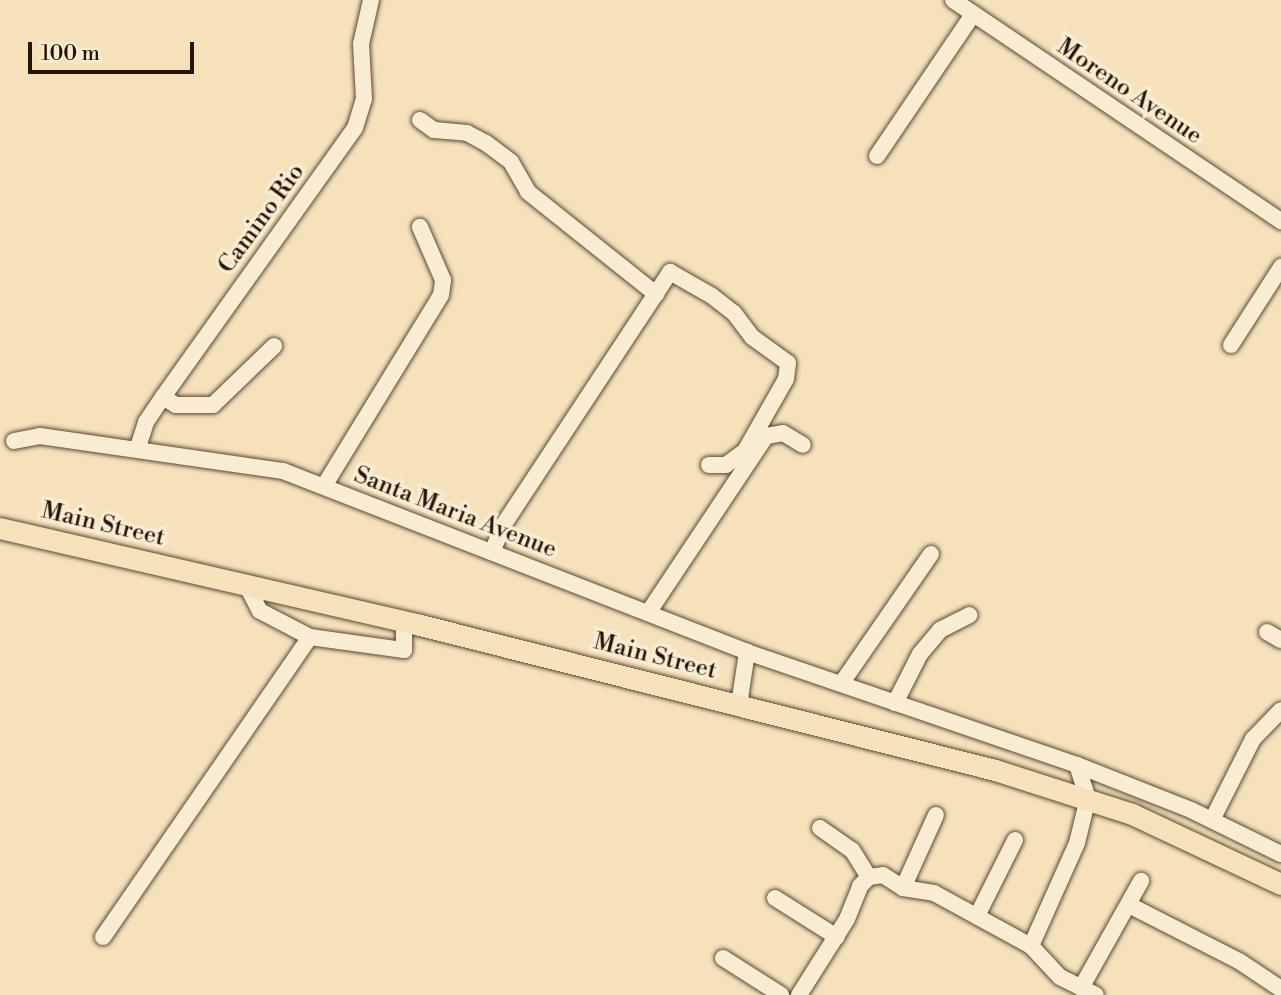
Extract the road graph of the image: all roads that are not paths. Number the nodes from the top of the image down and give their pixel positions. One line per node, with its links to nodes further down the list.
1 (371, 0): 12 (street, Camino Rio)
2 (953, 0): 3 (street, Moreno Avenue)
3 (973, 13): 5 (street); 6 (street, Moreno Avenue)
4 (420, 120): 9 (street)
5 (877, 156)
6 (1281, 221)
7 (420, 227): 17 (street)
8 (1281, 267): 10 (street)
9 (656, 294): 16 (street); 19 (street)
10 (1231, 345)
11 (274, 346): 12 (street)
12 (163, 397): 15 (street, Camino Rio)
13 (14, 441): 15 (street, Santa Maria Avenue)
14 (803, 445): 22 (street)
15 (138, 447): 17 (street, Santa Maria Avenue)
16 (709, 465)
17 (324, 486): 19 (street, Santa Maria Avenue)
18 (0, 528): 21 (main road, Main Street)
19 (492, 552): 22 (street, Santa Maria Avenue)
20 (931, 554): 27 (street)
21 (246, 584): 24 (main road, Main Street); 25 (street)
22 (648, 613): 26 (street, Santa Maria Avenue)
23 (969, 615): 28 (street)
24 (404, 622): 25 (street); 29 (main road, Main Street)
25 (310, 637): 47 (street)
26 (747, 652): 27 (street, Santa Maria Avenue); 29 (street)
27 (847, 686): 28 (street, Santa Maria Avenue)
28 (895, 703): 31 (street, Santa Maria Avenue)
29 (739, 705): 32 (main road, Main Street)
30 (1281, 710): 34 (street)
31 (1077, 765): 32 (street); 34 (street, Santa Maria Avenue)
32 (1088, 798): 39 (main road, Main Street); 49 (street)
33 (936, 815): 43 (street)
34 (1212, 820): 36 (street, Santa Maria Avenue)
35 (820, 828): 40 (street)
36 (1237, 832): 38 (street, Santa Maria Avenue); 39 (street)
37 (1015, 840): 46 (street)
38 (1281, 853)
39 (1225, 855): 42 (main road, Main Street)
40 (869, 877): 43 (street); 48 (street)
41 (1141, 881): 45 (street)
42 (1281, 884)
43 (903, 888): 46 (street)
44 (775, 898): 48 (street)
45 (1129, 905): 51 (street); 52 (street)
46 (977, 916): 49 (street)
47 (103, 937)
48 (836, 937): 54 (street)
49 (1031, 946): 51 (street)
50 (723, 958): 53 (street)
51 (1081, 988): 55 (street)
52 (1281, 989)
53 (781, 995)
54 (799, 995)
55 (1096, 995)

